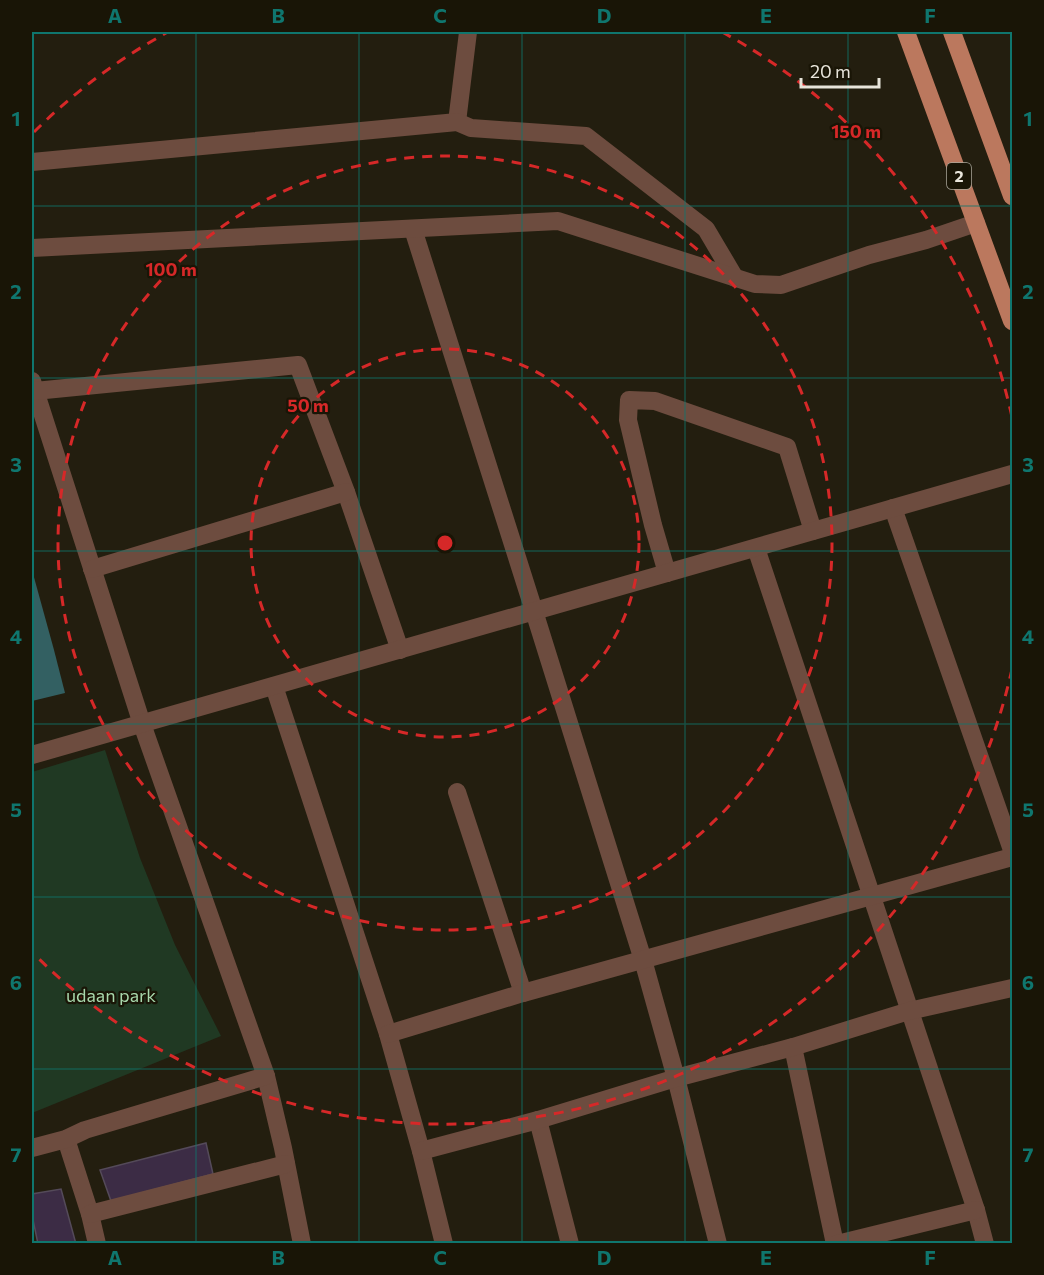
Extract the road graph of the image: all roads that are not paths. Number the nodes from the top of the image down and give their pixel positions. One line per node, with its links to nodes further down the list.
1 (468, 32): 4 (street)
2 (906, 32): 7 (main road, 2)
3 (952, 32): 6 (main road)
4 (457, 122): 5 (street); 10 (street)
5 (32, 162)
6 (1012, 196)
7 (976, 223): 10 (street); 11 (main road, 2)
8 (412, 229): 9 (street); 10 (street); 21 (street)
9 (32, 248)
10 (735, 278)
11 (1012, 321)
12 (33, 386): 13 (street); 15 (street)
13 (37, 414): 19 (street)
14 (1012, 474): 16 (street)
15 (346, 492): 19 (street); 22 (street)
16 (893, 508): 17 (street); 27 (street)
17 (813, 531): 18 (street); 20 (street)
18 (756, 548): 20 (street); 29 (street)
19 (92, 569): 24 (street)
20 (667, 573): 21 (street)
21 (534, 611): 22 (street); 30 (street)
22 (400, 650): 23 (street)
23 (274, 686): 24 (street); 34 (street)
24 (142, 724): 25 (street); 36 (street)
25 (32, 755)
26 (458, 792): 32 (street)
27 (1012, 850)
28 (1012, 857): 29 (street)
29 (871, 896): 30 (street); 33 (street)
30 (643, 960): 32 (street); 37 (street)
31 (1012, 988): 33 (street)
32 (523, 993): 34 (street)
33 (909, 1011): 35 (street); 43 (street)
34 (388, 1034): 41 (street)
35 (793, 1047): 37 (street); 50 (street)
36 (266, 1076): 39 (street); 42 (street)
37 (676, 1078): 38 (street); 49 (street)
38 (538, 1120): 41 (street); 48 (street)
39 (66, 1139): 40 (street); 44 (street)
40 (32, 1148)
41 (421, 1151): 47 (street)
42 (286, 1164): 44 (street); 46 (street)
43 (976, 1210): 50 (street); 51 (street)
44 (90, 1214): 45 (street)
45 (97, 1244)
46 (302, 1244)
47 (444, 1244)
48 (570, 1244)
49 (718, 1244)
50 (836, 1244)
51 (985, 1244)

